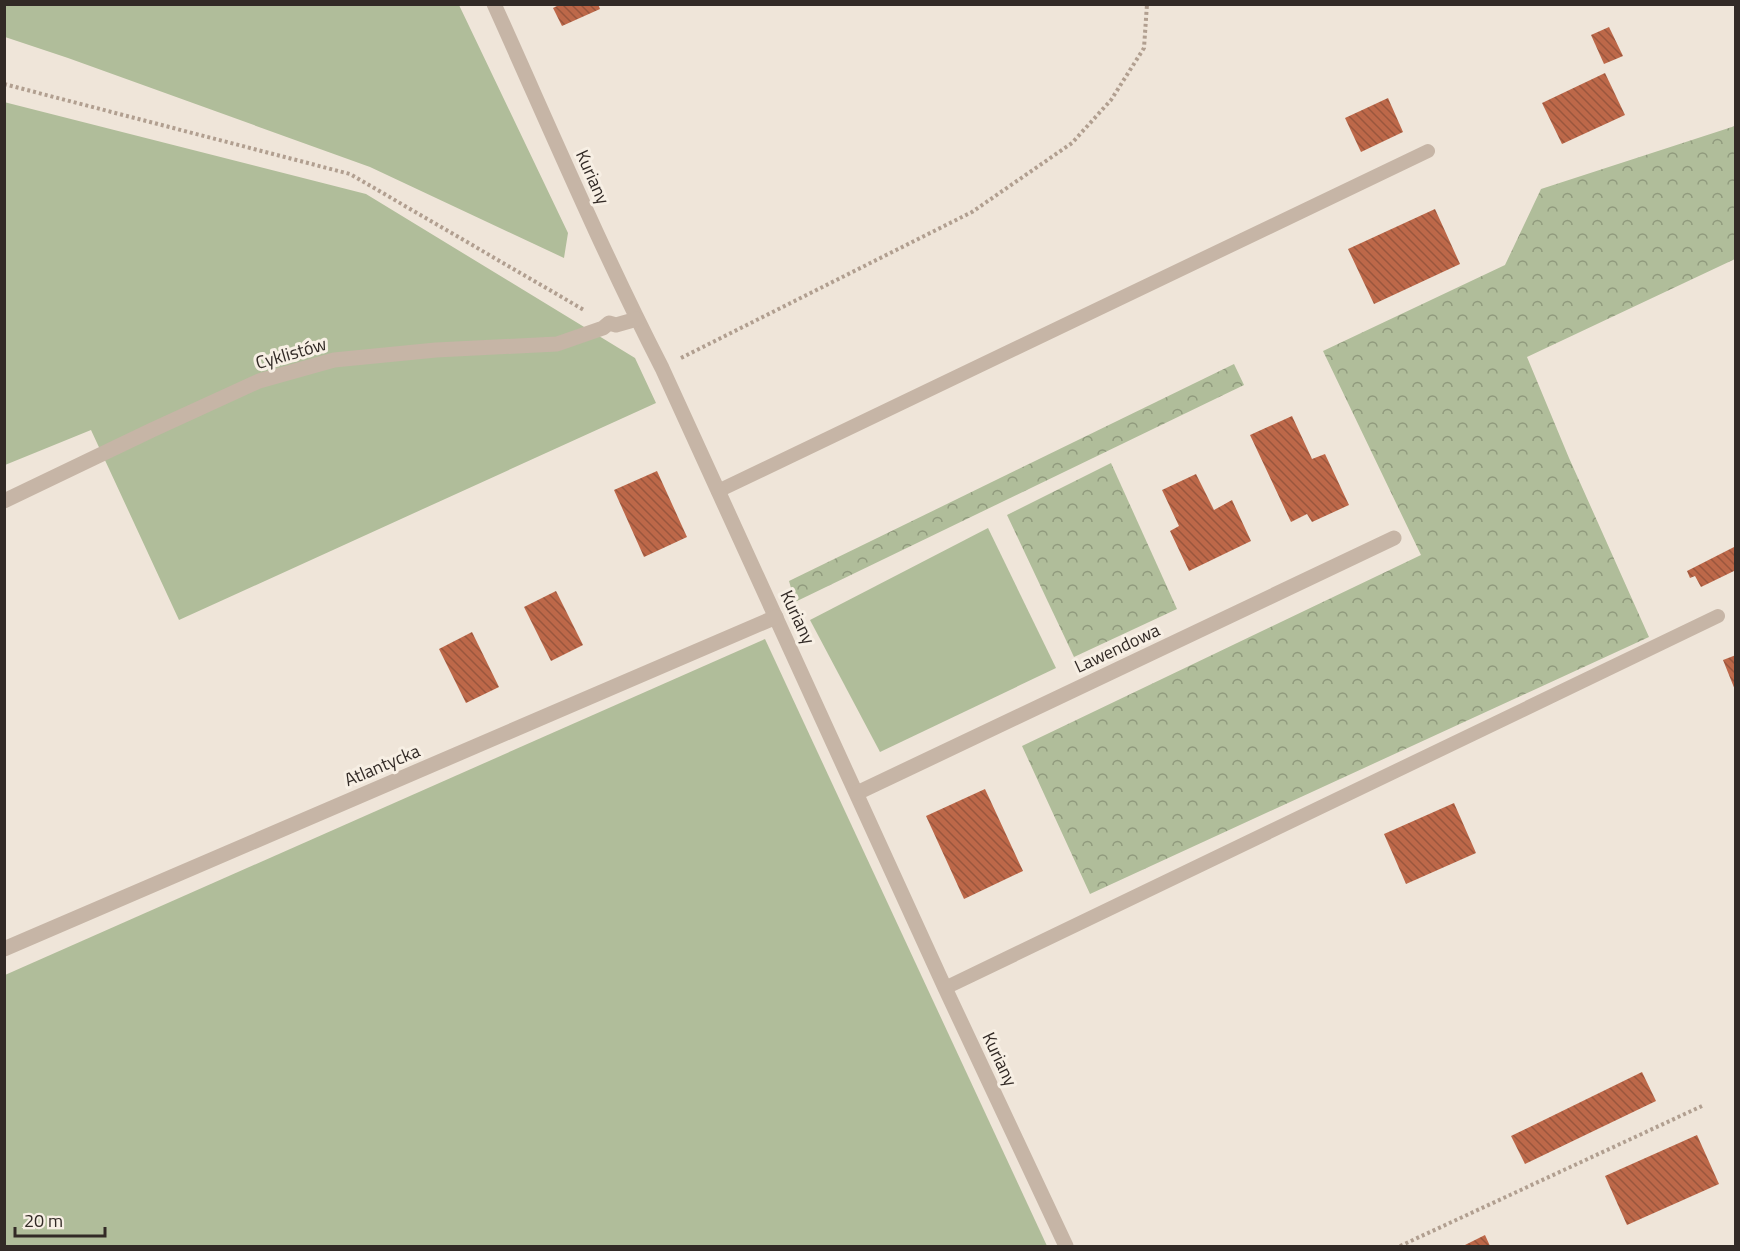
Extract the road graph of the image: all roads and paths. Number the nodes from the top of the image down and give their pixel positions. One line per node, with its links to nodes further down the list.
1 (494, 4): 5 (street, Kuriany)
2 (1147, 4): 7 (path)
3 (4, 84): 6 (path)
4 (1428, 151): 8 (lane)
5 (637, 319): 6 (street, Cyklistów); 7 (street, Kuriany)
6 (609, 323): 9 (street, Cyklistów)
7 (662, 368): 8 (street, Kuriany)
8 (718, 491): 11 (street, Kuriany)
9 (4, 501)
10 (1394, 538): 13 (street, Lawendowa)
11 (776, 616): 13 (street, Kuriany); 14 (street, Atlantycka)
12 (1718, 616): 15 (lane)
13 (857, 793): 15 (street, Kuriany)
14 (4, 949)
15 (945, 988): 17 (street, Kuriany)
16 (1702, 1106): 18 (path)
17 (1066, 1246)
18 (1400, 1246)

